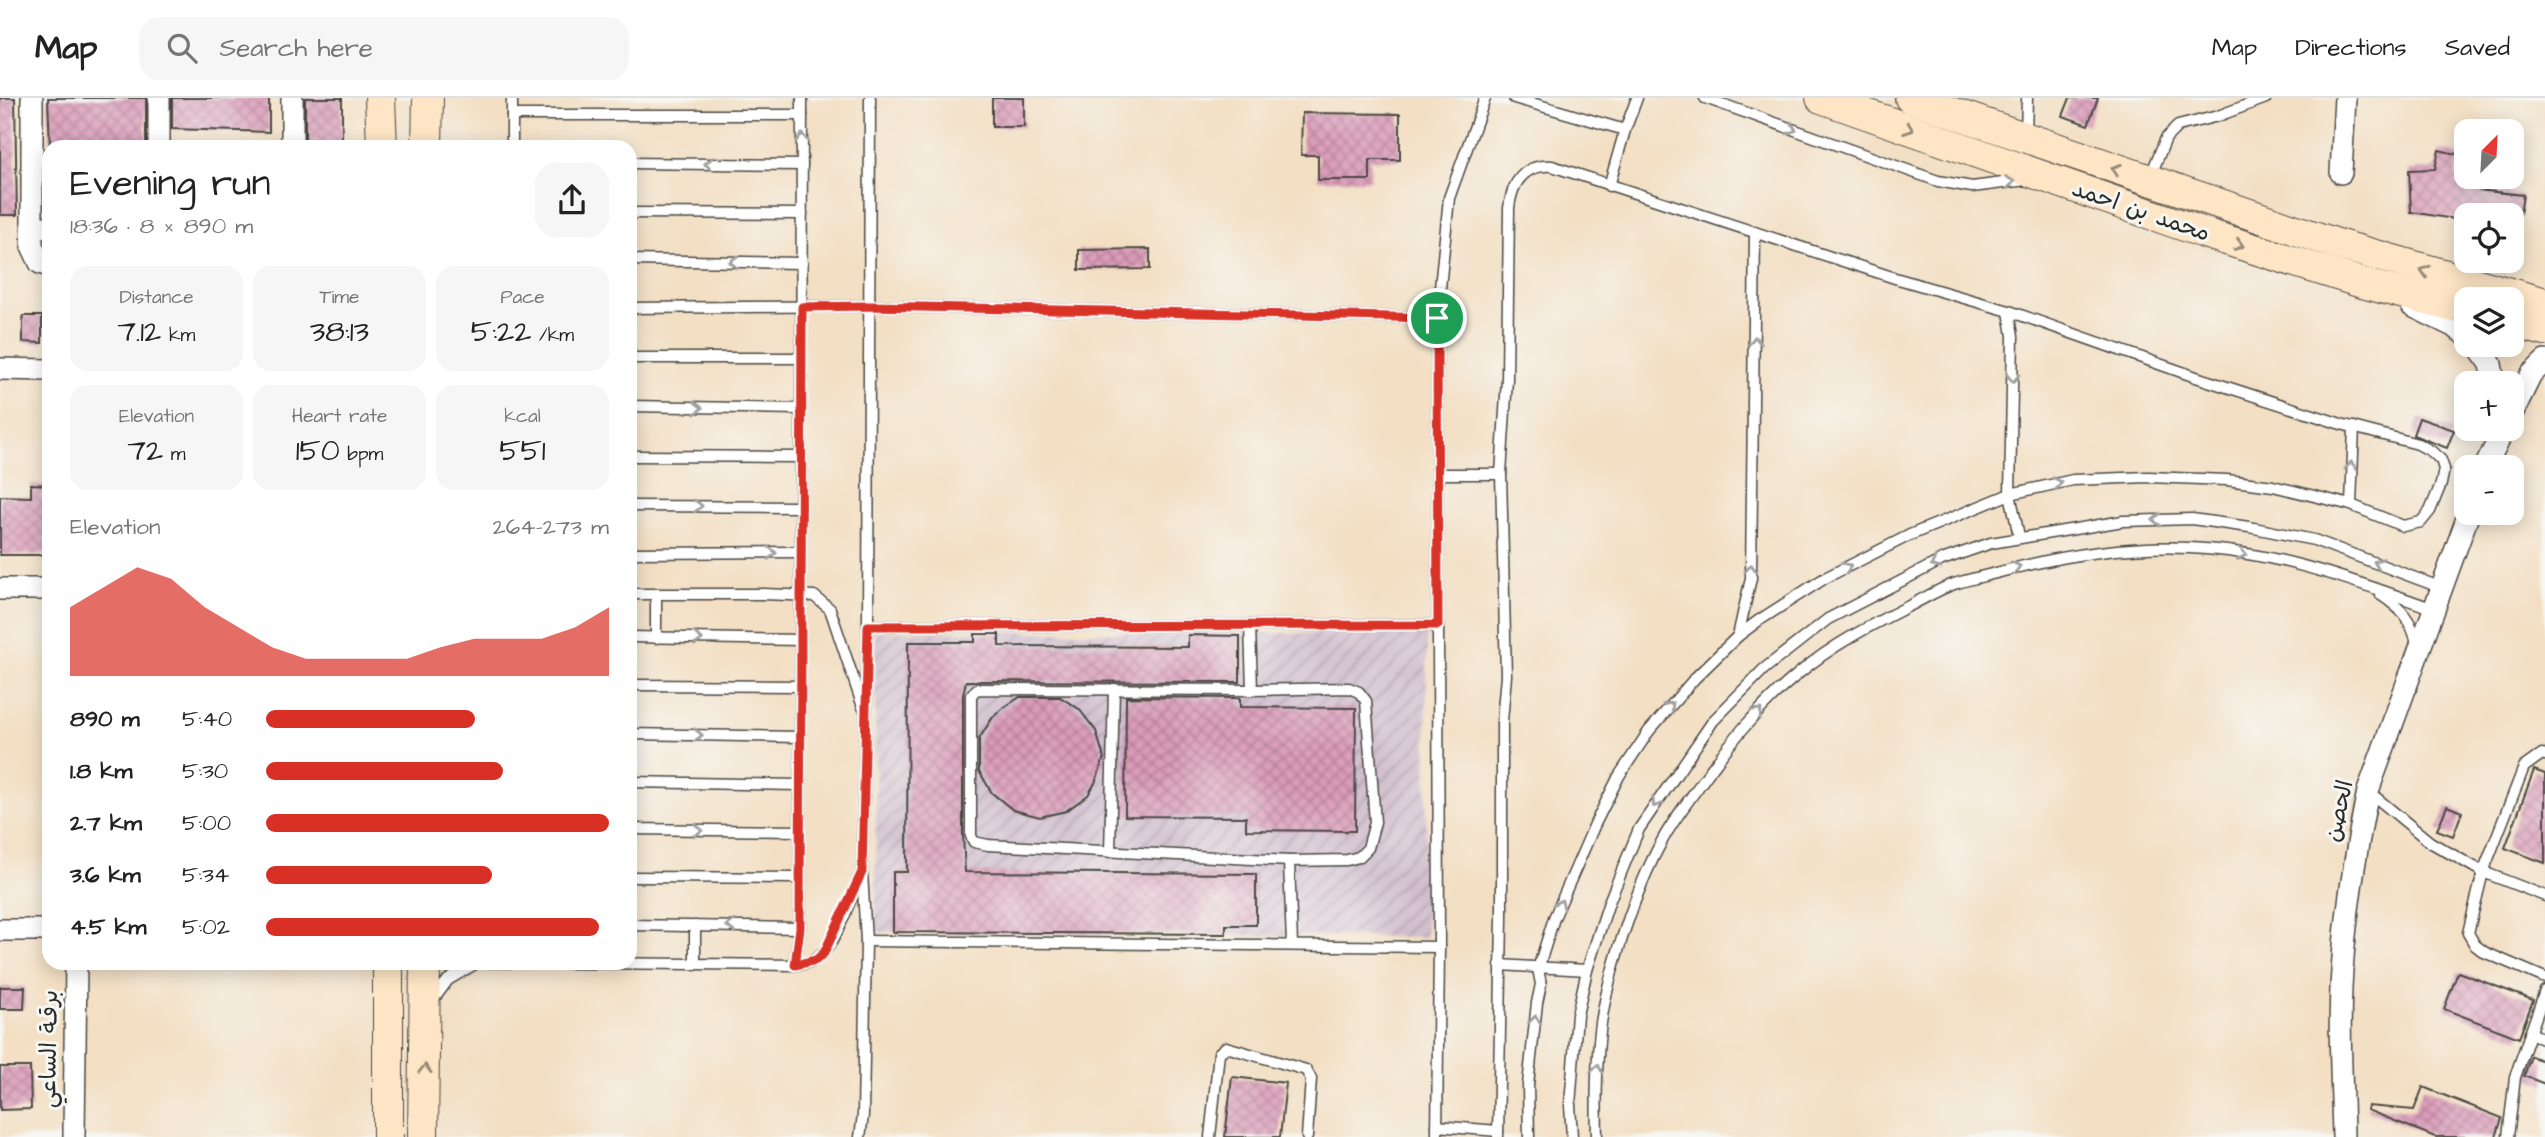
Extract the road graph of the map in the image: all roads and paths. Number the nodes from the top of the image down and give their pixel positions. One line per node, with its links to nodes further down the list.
1 (32, 98): 34 (street)
2 (159, 98): 22 (street)
3 (292, 98): 23 (street)
4 (380, 98): 24 (street)
5 (512, 98): 19 (lane)
6 (802, 98): 18 (lane)
7 (870, 98): 41 (lane)
8 (1485, 98): 46 (lane)
9 (1514, 98): 20 (lane)
10 (1637, 98): 20 (lane)
11 (1705, 98): 29 (lane, one-way to 29)
12 (1821, 98): 29 (street, محمد بن احمد, one-way to 29)
13 (1910, 98): 17 (street, محمد بن احمد)
14 (2027, 98): 21 (lane)
15 (2266, 98): 30 (lane)
16 (2345, 98): 28 (street)
17 (1945, 106): 21 (street, محمد بن احمد)
18 (802, 114): 19 (lane); 27 (lane, one-way to 18)
19 (512, 115): 25 (lane)
20 (1625, 130): 31 (lane)
21 (2026, 138): 30 (street, محمد بن احمد, one-way to 21)
22 (159, 140)
23 (292, 140)
24 (382, 140)
25 (512, 140)
26 (637, 163): 27 (lane, one-way to 26)
27 (802, 165): 33 (lane)
28 (2341, 173)
29 (2047, 178): 39 (street, محمد بن احمد, one-way to 39)
30 (2149, 180): 40 (street, محمد بن احمد, one-way to 30)
31 (1609, 186): 35 (lane); 62 (lane)
32 (637, 213): 33 (lane)
33 (802, 214): 37 (lane)
34 (41, 227): 38 (street)
35 (1755, 232): 45 (lane); 82 (lane, one-way to 35)
36 (637, 260): 37 (lane, one-way to 36)
37 (802, 263): 42 (lane)
38 (42, 264)
39 (2362, 283): 43 (street, محمد بن احمد); 48 (street)
40 (2545, 303)
41 (870, 306): 42 (lane); 46 (lane); 81 (lane)
42 (802, 307): 44 (lane); 51 (lane)
43 (2454, 307)
44 (637, 308)
45 (2009, 310): 58 (lane); 63 (lane, one-way to 63)
46 (1437, 318): 61 (lane)
47 (2524, 325): 49 (street)
48 (2454, 327)
49 (2545, 331)
50 (637, 358): 51 (lane)
51 (802, 358): 57 (lane)
52 (2545, 361): 55 (street)
53 (0, 369): 54 (street)
54 (42, 370)
55 (2524, 389)
56 (637, 407): 57 (lane, one-way to 57)
57 (802, 410): 60 (lane)
58 (2354, 427): 64 (lane, one-way to 58); 64 (lane)
59 (637, 456): 60 (lane)
60 (801, 457): 66 (lane)
61 (1438, 474): 62 (lane); 80 (lane)
62 (1501, 474): 118 (lane)
63 (2010, 494): 64 (lane, one-way to 64); 68 (lane); 82 (lane, one-way to 63)
64 (2351, 505)
65 (637, 506): 66 (lane, one-way to 66)
66 (801, 507): 69 (lane)
67 (2465, 525): 72 (street, الحصن)
68 (2020, 536): 72 (lane, one-way to 68); 124 (lane, one-way to 124)
69 (801, 552): 70 (lane, one-way to 69); 77 (lane)
70 (637, 553)
71 (2367, 585): 78 (lane); 86 (lane); 140 (lane, one-way to 71)
72 (2442, 588): 78 (street, الحصن)
73 (0, 589): 74 (street)
74 (42, 589)
75 (637, 594): 76 (lane)
76 (656, 594): 77 (lane); 84 (lane)
77 (801, 595): 85 (lane); 91 (lane)
78 (2434, 609): 86 (street, الحصن)
79 (1250, 625): 80 (lane); 81 (lane); 90 (lane)
80 (1438, 625): 114 (lane)
81 (868, 626): 91 (lane)
82 (1738, 636): 119 (lane, one-way to 82)
83 (637, 637): 84 (lane)
84 (656, 638): 85 (lane, one-way to 85)
85 (801, 640): 88 (lane)
86 (2416, 660): 97 (street, الحصن)
87 (637, 685): 88 (lane)
88 (800, 686): 93 (lane)
89 (1114, 690): 90 (lane); 100 (lane); 100 (lane)
90 (1252, 690): 101 (lane)
91 (866, 715): 102 (lane)
92 (637, 734): 93 (lane, one-way to 93)
93 (800, 737): 96 (lane)
94 (2545, 754): 103 (lane)
95 (637, 782): 96 (lane)
96 (800, 785): 99 (lane)
97 (2368, 791): 103 (lane); 141 (street, الحصن)
98 (637, 830): 99 (lane, one-way to 99)
99 (800, 831): 105 (lane)
100 (1110, 852): 101 (lane)
101 (1289, 861): 113 (lane)
102 (862, 872): 112 (lane); 117 (lane)
103 (2483, 872): 106 (lane); 125 (lane)
104 (637, 877): 105 (lane)
105 (800, 878): 109 (lane)
106 (2545, 896)
107 (637, 925): 108 (lane)
108 (695, 926): 109 (lane, one-way to 108); 116 (lane)
109 (800, 928): 117 (lane)
110 (0, 930): 111 (street)
111 (42, 930)
112 (866, 941): 113 (lane); 135 (lane)
113 (1292, 945): 114 (lane)
114 (1438, 947): 130 (lane)
115 (637, 964): 116 (lane)
116 (695, 965): 117 (lane)
117 (795, 965)
118 (1500, 965): 119 (lane); 131 (lane)
119 (1538, 969): 124 (lane); 138 (lane, one-way to 119)
120 (76, 970): 132 (street, برقـة الساعي)
121 (385, 970): 133 (street)
122 (425, 970): 127 (street)
123 (461, 970): 127 (lane)
124 (1587, 970): 139 (lane)
125 (2545, 978)
126 (2545, 991): 128 (lane)
127 (426, 1021): 134 (street, one-way to 127)
128 (2530, 1033): 129 (lane); 142 (lane)
129 (2545, 1039)
130 (1437, 1132): 131 (lane)
131 (1498, 1134)
132 (74, 1137)
133 (388, 1137)
134 (423, 1137)
135 (860, 1137)
136 (1209, 1137): 137 (lane)
137 (1307, 1137)
138 (1529, 1137)
139 (1572, 1137)
140 (1597, 1137)
141 (2343, 1137)
142 (2508, 1137)

